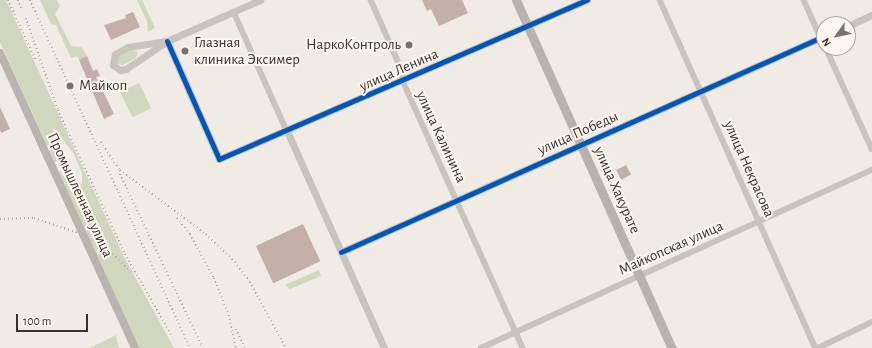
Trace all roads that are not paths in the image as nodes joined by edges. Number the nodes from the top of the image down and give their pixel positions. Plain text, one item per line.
1 (260, 0) edge
2 (371, 0) edge
3 (516, 0) edge
4 (588, 0) edge
5 (660, 0) edge
6 (804, 0) edge
7 (234, 12) junction
8 (872, 15) edge
9 (856, 22) edge
10 (816, 25) edge
11 (528, 26) junction
12 (167, 41) junction
13 (816, 42) edge
14 (133, 46) junction
15 (0, 53) edge
16 (830, 56) edge
17 (140, 60) junction
18 (403, 81) junction
19 (701, 92) junction
20 (287, 131) junction
21 (581, 145) junction
22 (872, 149) edge
23 (872, 170) edge
24 (458, 200) junction
25 (759, 222) junction
26 (342, 252) junction
27 (639, 275) junction
28 (872, 322) edge
29 (516, 332) junction
30 (135, 348) edge
31 (384, 348) edge
32 (481, 348) edge
33 (523, 348) edge
34 (672, 348) edge
35 (817, 348) edge

1 - 7 street
2 - 18 street, улица Калинина
3 - 11 main road, улица Хакурате
4 - 11 street, улица Ленина
5 - 19 street, улица Некрасова
6 - 10 street
7 - 12 street
7 - 20 street
8 - 9 street
11 - 18 street, улица Ленина
11 - 21 main road, улица Хакурате
12 - 14 street
12 - 17 street
12 - 20 street, улица Ленина
13 - 19 street, улица Победы
14 - 17 street
14 - 17 street
15 - 30 main road, Промышленная улица
16 - 22 street
18 - 20 street, улица Ленина
18 - 24 street, улица Калинина
19 - 21 street, улица Победы
19 - 25 street, улица Некрасова
20 - 26 street
21 - 24 street, улица Победы
21 - 27 main road, улица Хакурате
23 - 25 street, Майкопская улица
24 - 26 street, улица Победы
24 - 29 street, улица Калинина
25 - 27 street, Майкопская улица
25 - 35 street, улица Некрасова
26 - 31 street
27 - 29 street, Майкопская улица
27 - 34 main road, улица Хакурате
28 - 35 street
29 - 32 street, Майкопская улица
29 - 33 street, улица Калинина

